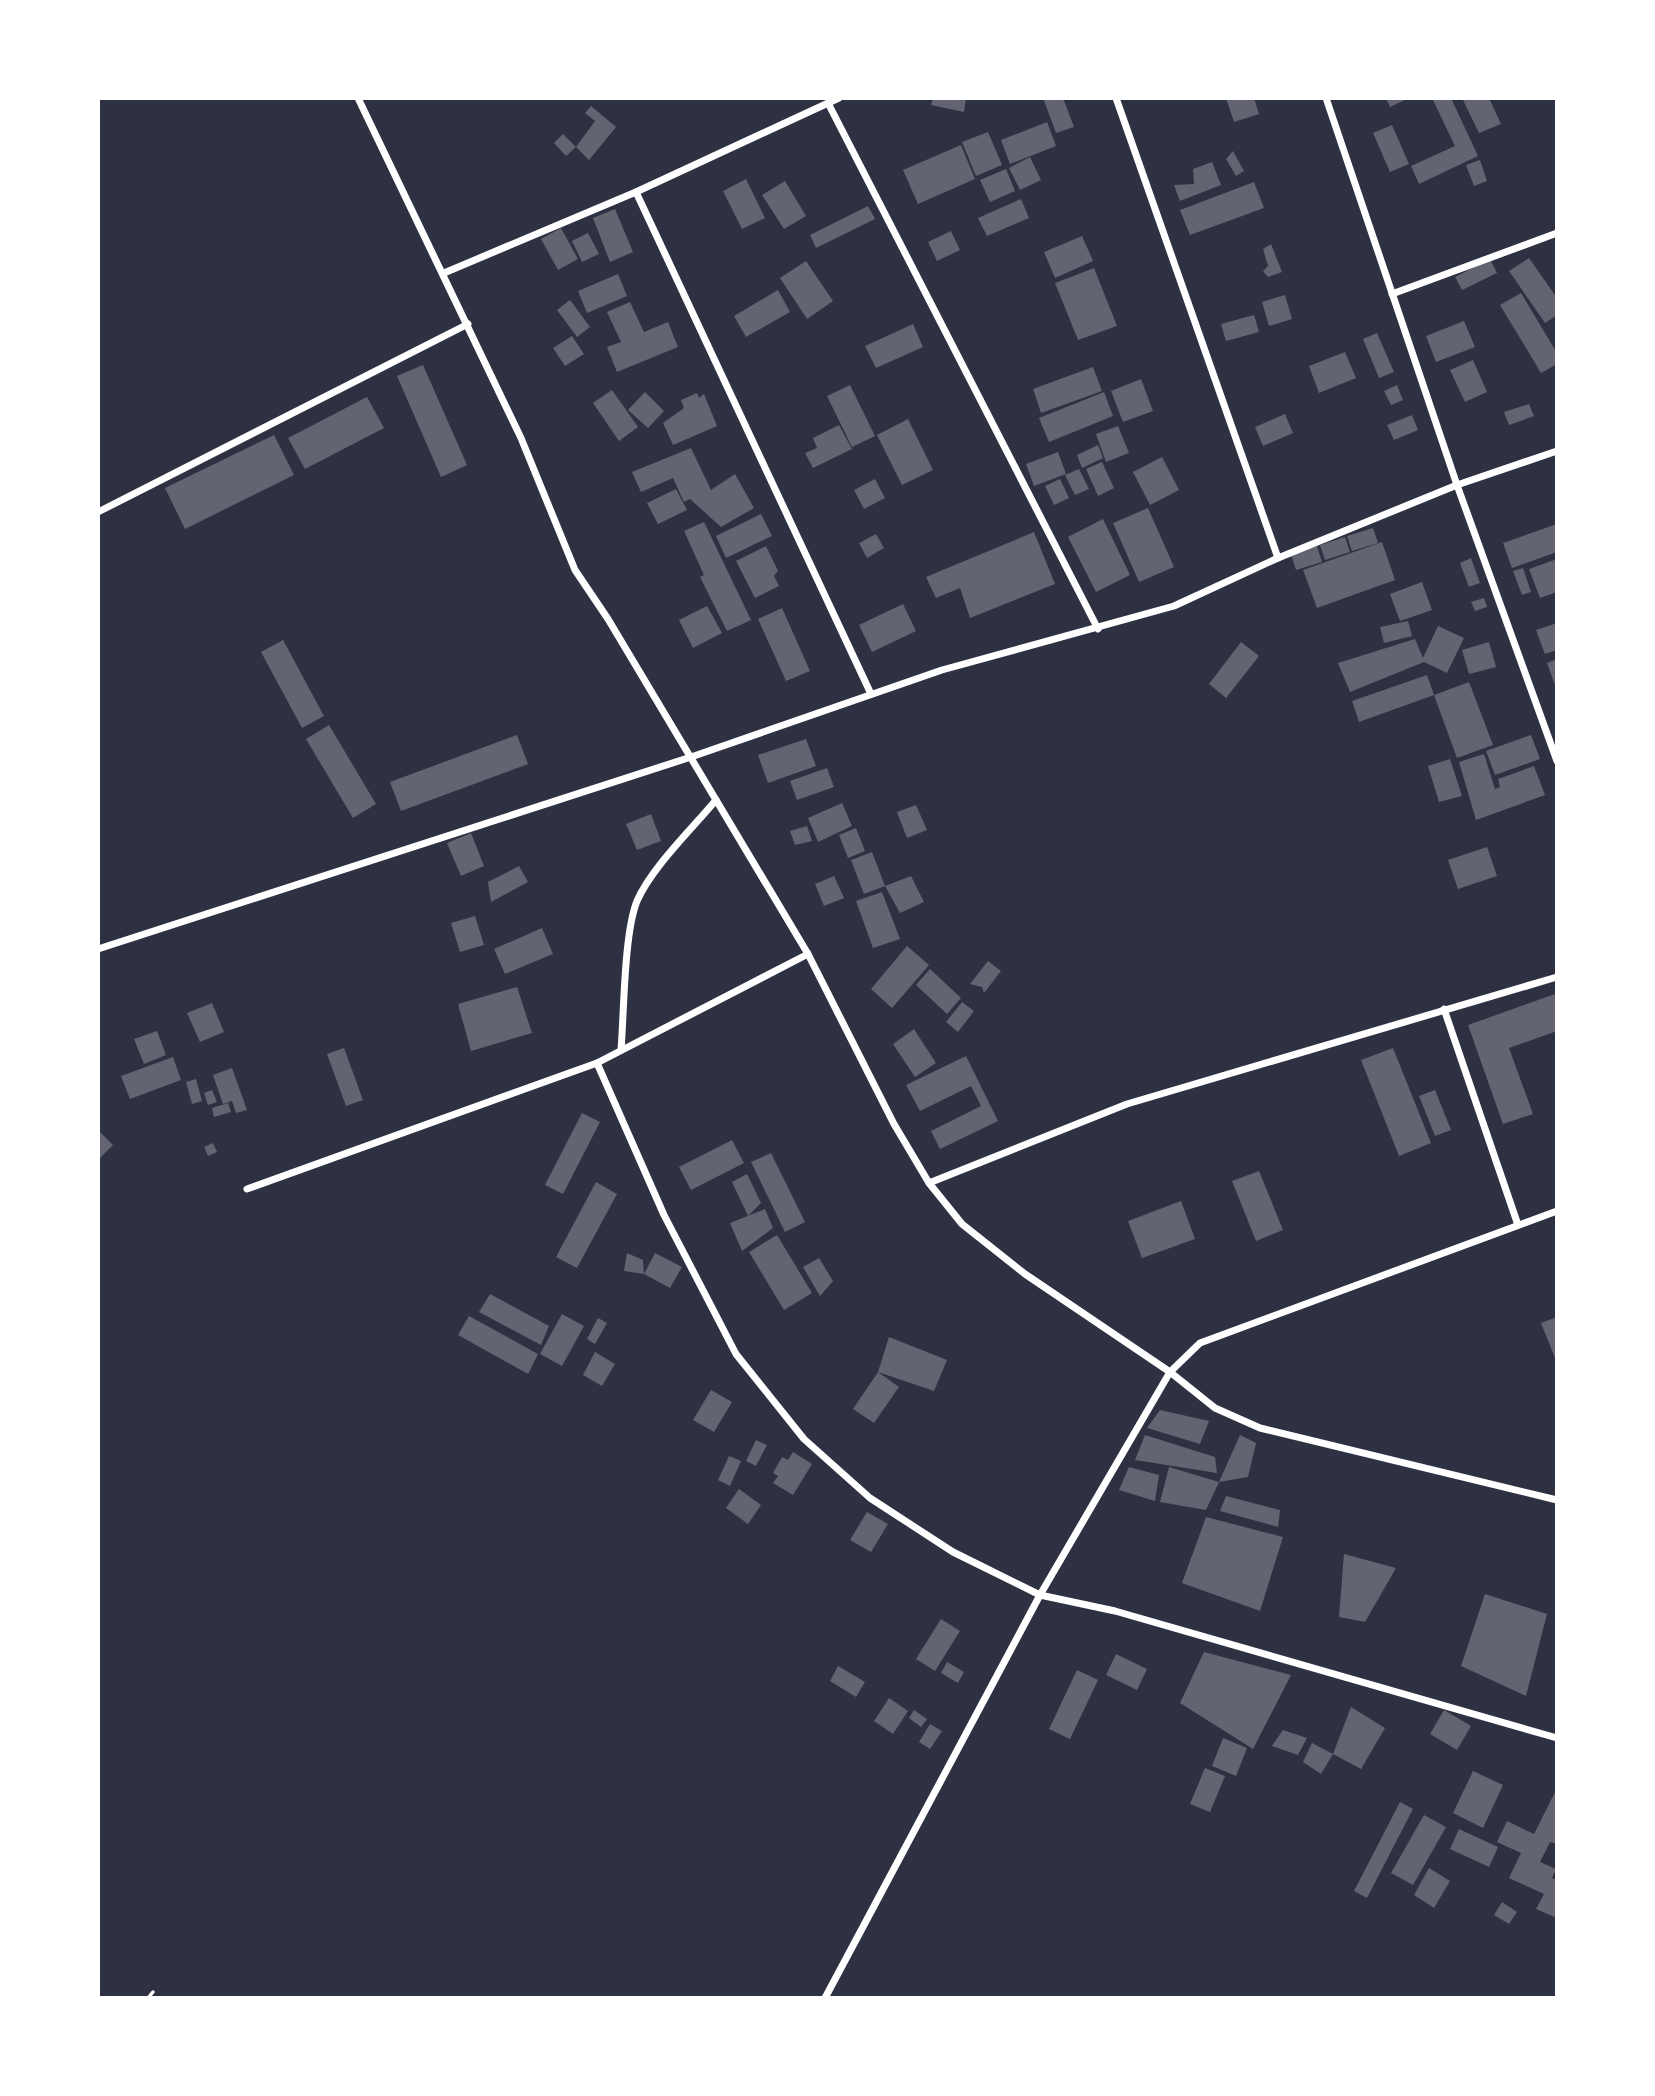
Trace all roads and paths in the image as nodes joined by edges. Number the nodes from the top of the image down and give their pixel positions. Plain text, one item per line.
1 (358, 98) edge
2 (839, 98) edge
3 (1116, 98) edge
4 (1326, 98) edge
5 (828, 103) junction
6 (636, 192) junction
7 (1557, 233) edge
8 (444, 273) junction
9 (1392, 294) junction
10 (468, 324) junction
11 (1557, 451) edge
12 (1457, 485) junction
13 (98, 512) edge
14 (1278, 558) junction
15 (1098, 629) junction
16 (871, 694) junction
17 (1555, 748) edge
18 (691, 757) junction
19 (1557, 761) edge
20 (716, 800) junction
21 (98, 949) edge
22 (808, 954) junction
23 (1557, 977) edge
24 (1444, 1009) junction
25 (621, 1050) junction
26 (597, 1062) junction
27 (929, 1182) junction
28 (247, 1189) dead end
29 (1557, 1211) edge
30 (1518, 1225) junction
31 (1170, 1372) junction
32 (1557, 1500) edge
33 (1040, 1595) junction
34 (1557, 1738) edge
35 (153, 1992) dead end
36 (148, 1998) edge
37 (825, 1998) edge

1 - 8 street
2 - 5 street
3 - 14 street
4 - 9 street
5 - 6 street
5 - 15 street
6 - 8 street
6 - 16 street
7 - 9 street
8 - 10 street
9 - 12 street
10 - 13 street
10 - 18 street
11 - 12 street
12 - 14 street
12 - 17 street
14 - 15 street
15 - 16 street
16 - 18 street
17 - 19 street
18 - 20 street
18 - 21 street
20 - 22 street
20 - 25 street
22 - 25 street
22 - 27 street
23 - 24 street
24 - 27 street
24 - 30 street
25 - 26 street
26 - 28 street
26 - 33 street
27 - 31 street
29 - 30 street
30 - 31 street
31 - 32 street
31 - 33 street
33 - 34 street
33 - 37 street
35 - 36 path

